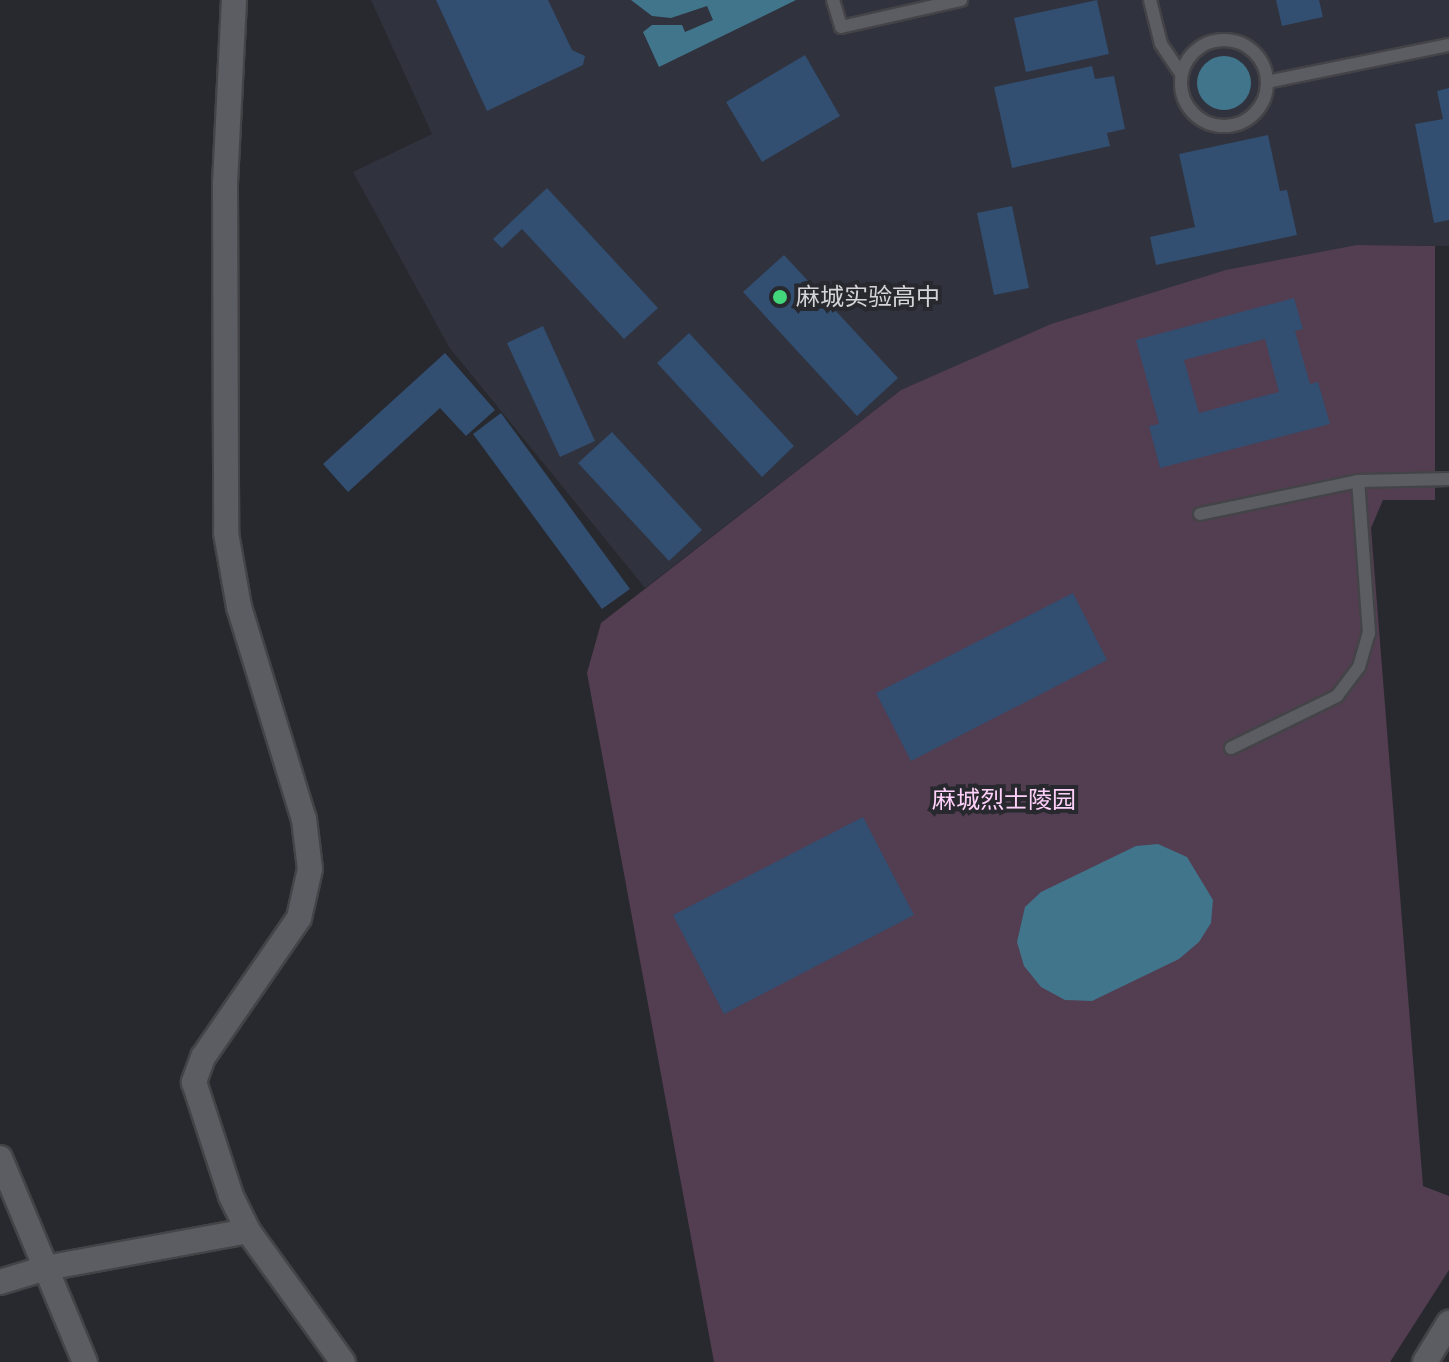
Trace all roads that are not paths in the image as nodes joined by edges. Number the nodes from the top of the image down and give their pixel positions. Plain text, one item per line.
1 (234, 0) edge
2 (833, 0) edge
3 (961, 0) edge
4 (1150, 0) edge
5 (1449, 45) edge
6 (1181, 74) junction
7 (1267, 82) junction
8 (1449, 479) edge
9 (1358, 481) junction
10 (1200, 514) dead end
11 (1231, 748) dead end
12 (0, 1158) edge
13 (248, 1231) junction
14 (46, 1268) junction
15 (0, 1282) edge
16 (1449, 1323) edge
17 (85, 1362) edge
18 (343, 1362) edge
19 (1425, 1362) edge

1 - 13 street
2 - 3 lane
4 - 6 lane
5 - 7 lane
6 - 7 lane
6 - 7 lane
8 - 9 lane
9 - 10 lane
9 - 11 lane
12 - 14 street
13 - 14 street
13 - 18 street
14 - 15 street
14 - 17 street
16 - 19 street

